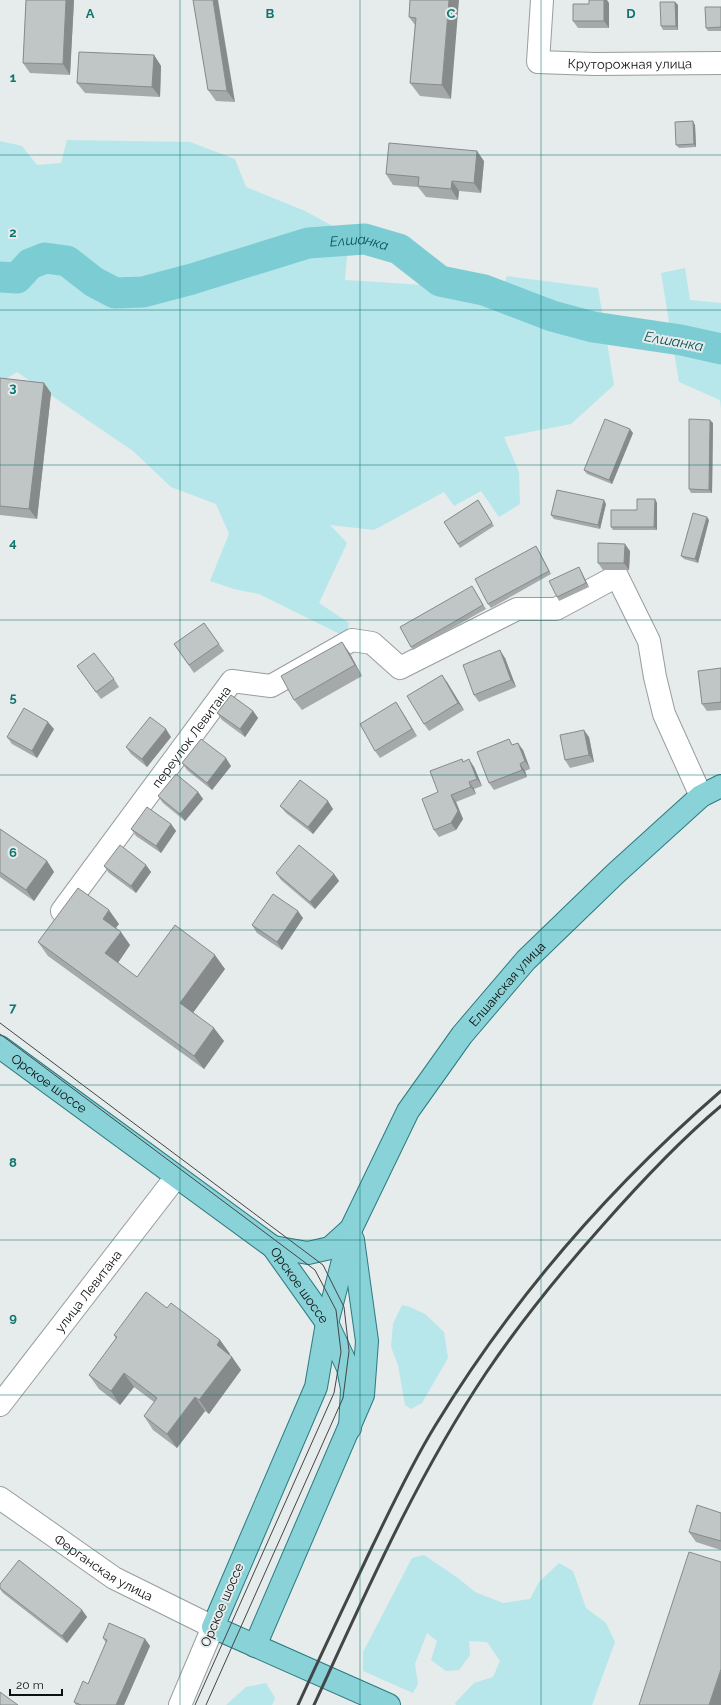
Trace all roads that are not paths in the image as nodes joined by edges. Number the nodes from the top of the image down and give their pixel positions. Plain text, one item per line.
1 (542, 0) edge
2 (721, 63) edge
3 (721, 786) edge
4 (701, 796) junction
5 (51, 925) edge
6 (0, 1047) edge
7 (176, 1177) junction
8 (351, 1229) junction
9 (273, 1248) junction
10 (327, 1323) junction
11 (0, 1405) edge
12 (350, 1428) junction
13 (0, 1498) edge
14 (213, 1627) junction
15 (255, 1646) junction
16 (180, 1705) edge
17 (390, 1705) edge

1 - 2 street, Круторожная улица
3 - 4 main road, Елшанская улица
4 - 5 street, переулок Левитана
4 - 8 main road, Елшанская улица
6 - 7 main road, Орское шоссе
7 - 9 main road, Орское шоссе
7 - 11 street, улица Левитана
8 - 9 main road
8 - 10 main road
8 - 12 main road
9 - 10 main road, Орское шоссе
10 - 12 main road
10 - 14 main road, Орское шоссе
12 - 15 main road
13 - 14 street, Ферганская улица
14 - 15 main road
14 - 16 street, Орское шоссе
15 - 17 main road

